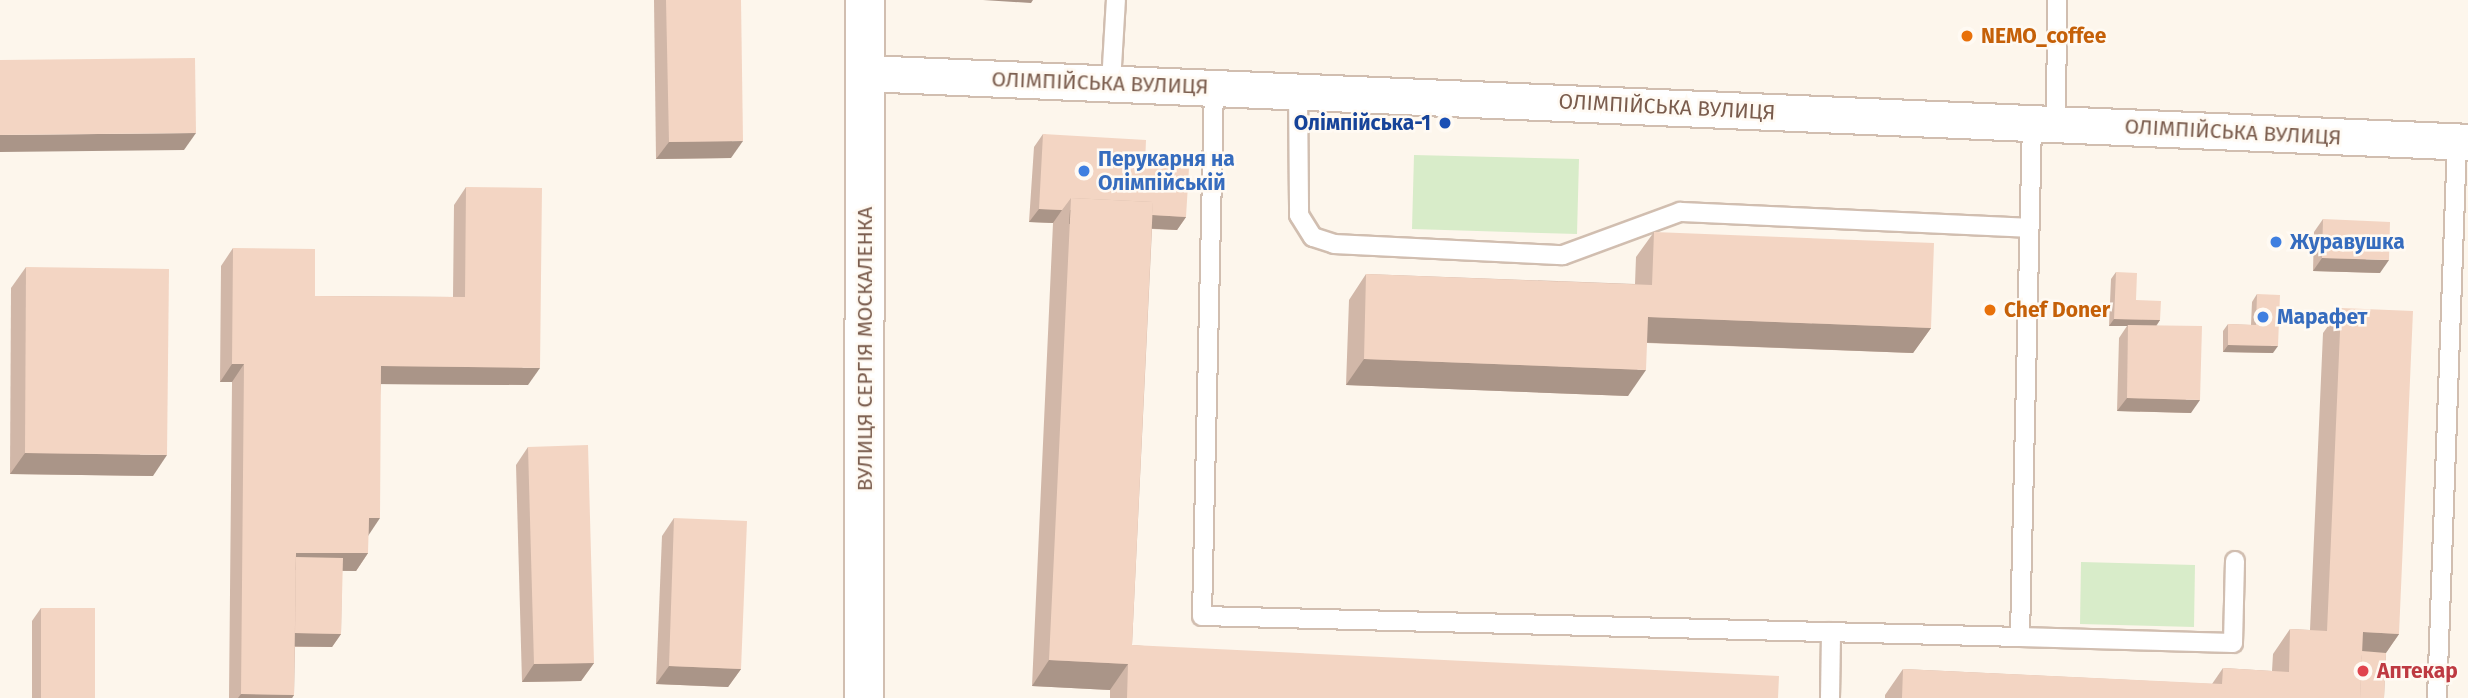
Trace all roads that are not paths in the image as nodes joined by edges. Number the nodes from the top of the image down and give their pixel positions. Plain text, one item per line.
1 (865, 0) edge
2 (1116, 0) edge
3 (2057, 0) edge
4 (865, 73) junction
5 (1111, 83) junction
6 (1214, 87) junction
7 (1298, 91) junction
8 (2044, 124) junction
9 (2463, 142) edge
10 (2029, 228) junction
11 (2235, 561) dead end
12 (1831, 632) junction
13 (2020, 637) junction
14 (864, 698) edge
15 (1830, 698) edge
16 (2437, 698) edge

1 - 4 main road, ВУЛИЦЯ СЕРГІЯ МОСКАЛЕНКА
2 - 5 lane
3 - 8 lane
4 - 5 street, ОЛІМПІЙСЬКА ВУЛИЦЯ
4 - 14 main road, ВУЛИЦЯ СЕРГІЯ МОСКАЛЕНКА
5 - 6 street, ОЛІМПІЙСЬКА ВУЛИЦЯ
6 - 7 street, ОЛІМПІЙСЬКА ВУЛИЦЯ
6 - 12 lane
7 - 8 street, ОЛІМПІЙСЬКА ВУЛИЦЯ
7 - 10 lane
8 - 9 street, ОЛІМПІЙСЬКА ВУЛИЦЯ
8 - 10 lane
9 - 16 lane
10 - 13 lane
11 - 13 lane
12 - 13 lane
12 - 15 lane

